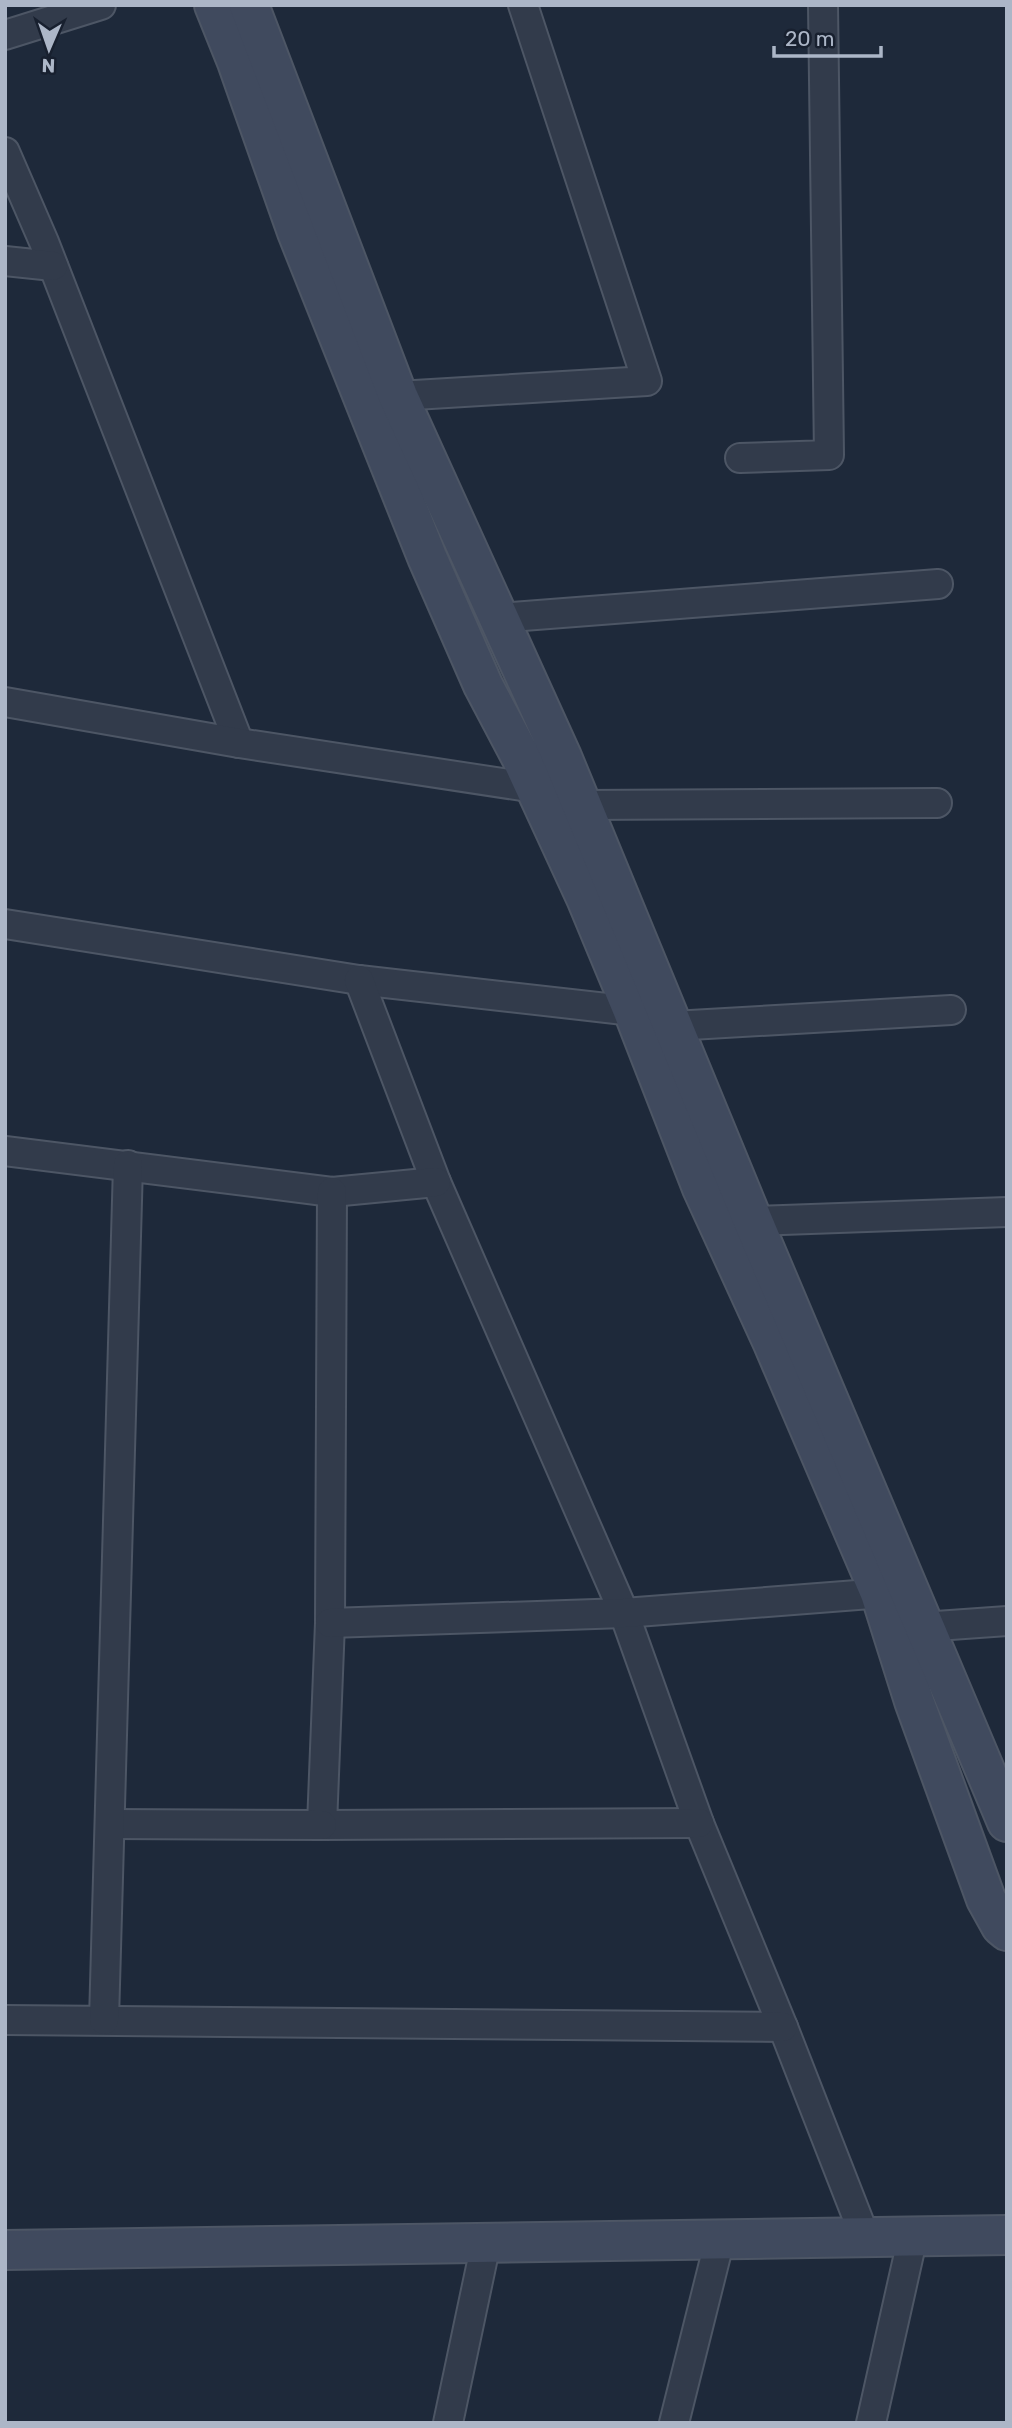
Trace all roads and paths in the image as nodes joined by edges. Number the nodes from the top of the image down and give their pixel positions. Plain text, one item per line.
1 (101, 5) edge
2 (214, 5) edge
3 (249, 5) edge
4 (523, 5) edge
5 (823, 5) edge
6 (5, 35) edge
7 (5, 152) edge
8 (5, 261) edge
9 (53, 266) junction
10 (398, 396) junction
11 (740, 458) dead end
12 (938, 583) dead end
13 (499, 618) junction
14 (5, 702) edge
15 (239, 743) junction
16 (535, 788) junction
17 (937, 803) dead end
18 (582, 805) junction
19 (5, 924) edge
20 (359, 980) junction
21 (951, 1010) dead end
22 (633, 1011) junction
23 (673, 1026) junction
24 (688, 1105) junction
25 (5, 1151) edge
26 (128, 1165) junction
27 (436, 1182) junction
28 (332, 1192) junction
29 (1007, 1212) edge
30 (754, 1221) junction
31 (895, 1592) junction
32 (624, 1613) junction
33 (1007, 1621) edge
34 (330, 1623) junction
35 (909, 1628) junction
36 (1007, 1823) edge
37 (111, 1824) junction
38 (699, 1824) junction
39 (322, 1825) junction
40 (964, 1837) junction
41 (1007, 1931) edge
42 (5, 2020) edge
43 (104, 2020) junction
44 (783, 2027) junction
45 (1007, 2235) edge
46 (913, 2236) junction
47 (865, 2237) junction
48 (720, 2239) junction
49 (486, 2243) junction
50 (5, 2250) edge
51 (448, 2423) edge
52 (674, 2423) edge
53 (871, 2423) edge

1 - 6 street
2 - 16 street
3 - 10 street
4 - 10 street
5 - 11 street
7 - 9 street
8 - 9 street
9 - 15 street
10 - 13 street
12 - 13 street
13 - 18 street
14 - 15 street
15 - 16 street
16 - 22 street
17 - 18 street
18 - 23 street
19 - 20 street
20 - 22 street
20 - 27 street
21 - 23 street
22 - 24 street
23 - 24 street
24 - 30 street
24 - 31 street
25 - 26 street
26 - 28 street
26 - 37 street
27 - 28 street
27 - 32 street
28 - 34 street
29 - 30 street
30 - 31 street
31 - 32 street
31 - 35 street
32 - 34 street
32 - 38 street
33 - 35 street
34 - 39 street
35 - 36 street
35 - 40 street
36 - 40 street
37 - 39 street
37 - 43 street
38 - 39 street
38 - 44 street
40 - 41 street
42 - 43 street
43 - 44 street
44 - 47 street
45 - 46 street
46 - 47 street
46 - 53 street
47 - 48 street
48 - 49 street
48 - 52 street
49 - 50 street
49 - 51 street

